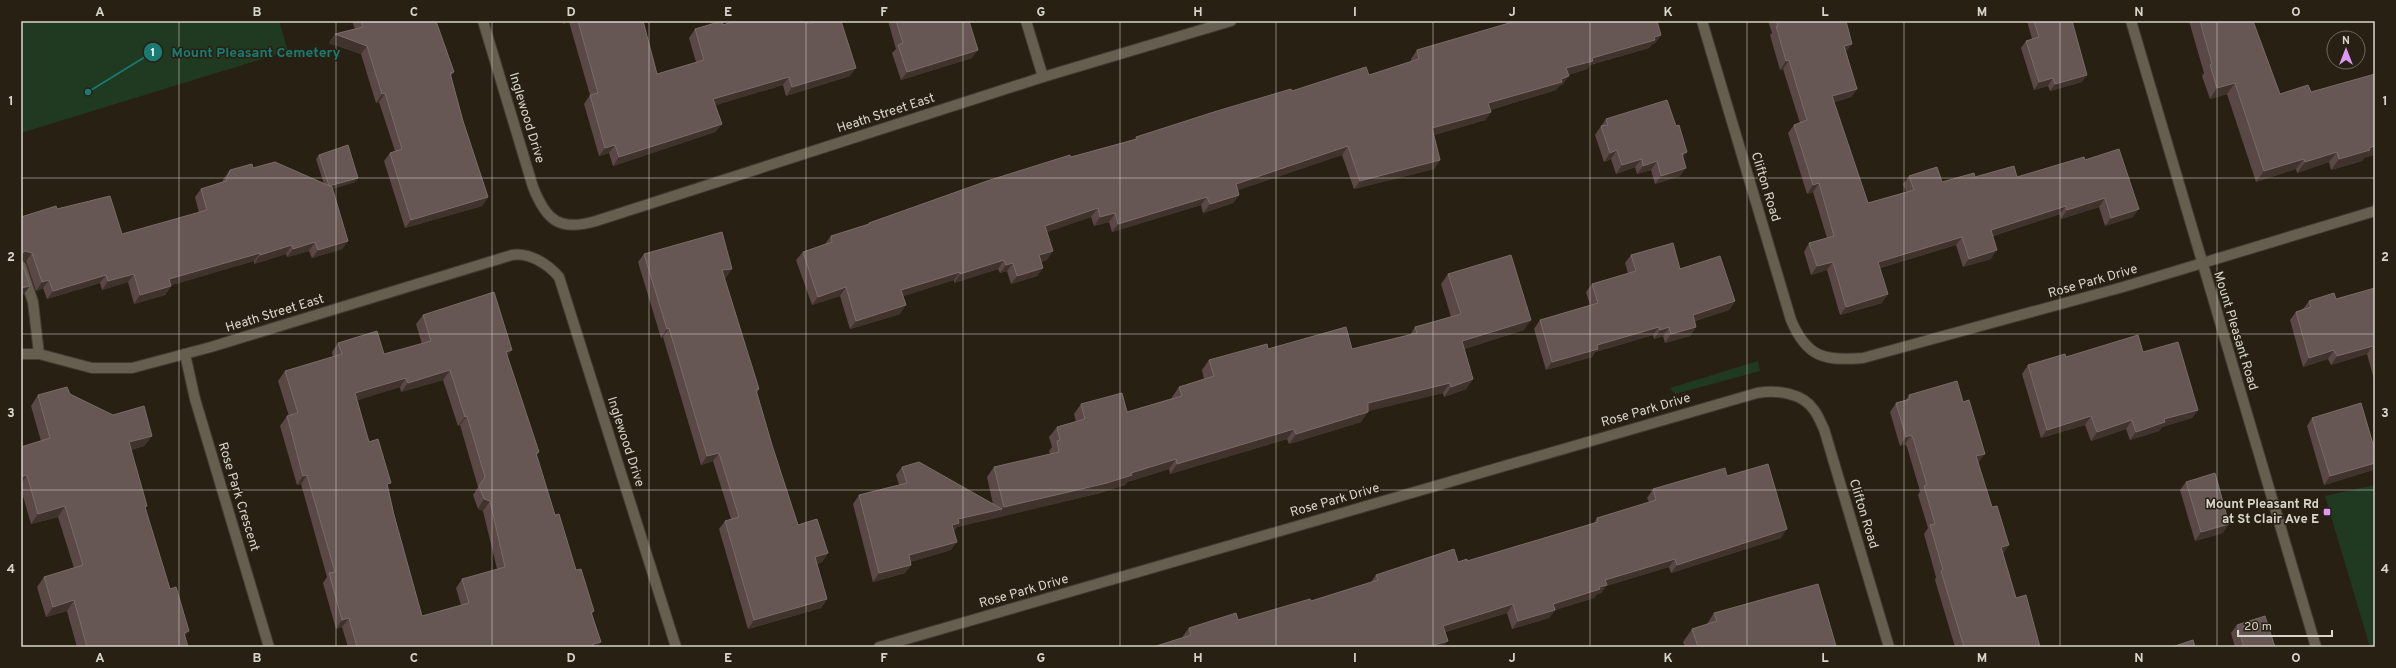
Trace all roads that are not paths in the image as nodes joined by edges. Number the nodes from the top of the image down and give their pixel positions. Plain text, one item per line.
1 (483, 21) edge
2 (1026, 21) edge
3 (1231, 21) edge
4 (1702, 21) edge
5 (2130, 21) edge
6 (1043, 77) junction
7 (2375, 211) edge
8 (551, 220) joint
9 (532, 258) joint
10 (2201, 264) junction
11 (21, 266) edge
12 (21, 354) edge
13 (39, 354) junction
14 (185, 354) junction
15 (1816, 354) joint
16 (1799, 397) joint
17 (269, 647) edge
18 (676, 647) edge
19 (879, 647) edge
20 (1888, 647) edge
21 (2316, 647) edge

1 - 8 street, Inglewood Drive
2 - 6 street
3 - 6 street, Heath Street East
4 - 15 street, Clifton Road
5 - 10 street, Mount Pleasant Road
6 - 8 street, Heath Street East
7 - 10 street, Rose Park Drive
9 - 14 street, Heath Street East
9 - 18 street, Inglewood Drive
10 - 15 street, Rose Park Drive
10 - 21 street, Mount Pleasant Road
11 - 13 street
12 - 13 street, Heath Street East
13 - 14 street, Heath Street East
14 - 17 street, Rose Park Crescent
16 - 19 street, Rose Park Drive
16 - 20 street, Clifton Road

